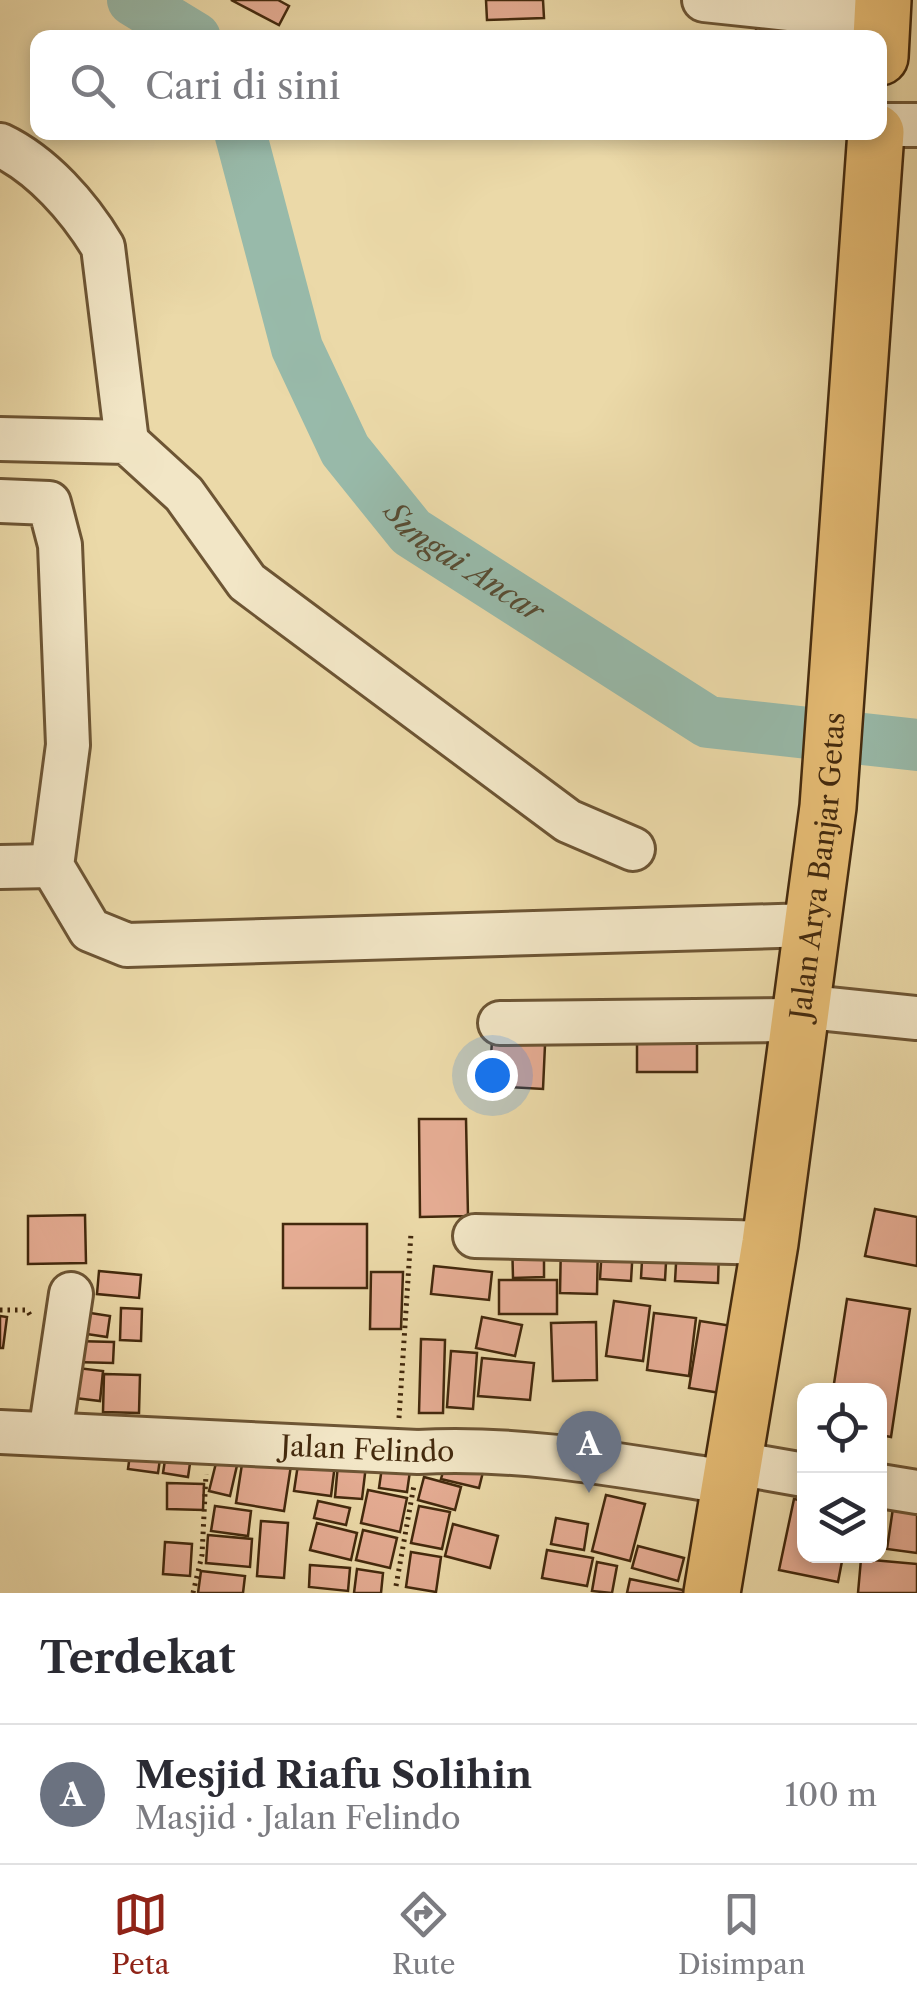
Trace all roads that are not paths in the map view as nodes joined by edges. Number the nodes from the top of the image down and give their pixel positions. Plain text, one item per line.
1 (704, 0) edge
2 (881, 25) edge
3 (887, 125) edge
4 (917, 125) edge
5 (875, 140) edge
6 (0, 145) edge
7 (51, 439) junction
8 (0, 440) edge
9 (127, 442) junction
10 (0, 500) edge
11 (49, 503) junction
12 (633, 848) dead end
13 (52, 866) junction
14 (0, 867) edge
15 (811, 925) junction
16 (798, 1013) junction
17 (917, 1018) edge
18 (500, 1024) dead end
19 (475, 1236) dead end
20 (770, 1244) junction
21 (71, 1294) dead end
22 (0, 1432) edge
23 (50, 1434) junction
24 (735, 1473) junction
25 (797, 1475) edge
26 (887, 1487) edge
27 (917, 1492) edge
28 (712, 1593) edge

1 - 2 street
3 - 4 street
5 - 15 highway, Jalan Arya Banjar Getas
6 - 9 street
7 - 8 street
7 - 9 street
7 - 11 street
9 - 12 street
10 - 11 street
11 - 13 street
13 - 14 street
13 - 15 street
15 - 16 highway, Jalan Arya Banjar Getas
16 - 17 street
16 - 18 street
16 - 20 highway, Jalan Arya Banjar Getas
19 - 20 street
20 - 24 highway, Jalan Arya Banjar Getas
21 - 23 street
22 - 23 street, Jalan Felindo
23 - 24 street, Jalan Felindo
24 - 25 street, Jalan Felindo
24 - 28 highway, Jalan Arya Banjar Getas
26 - 27 street

